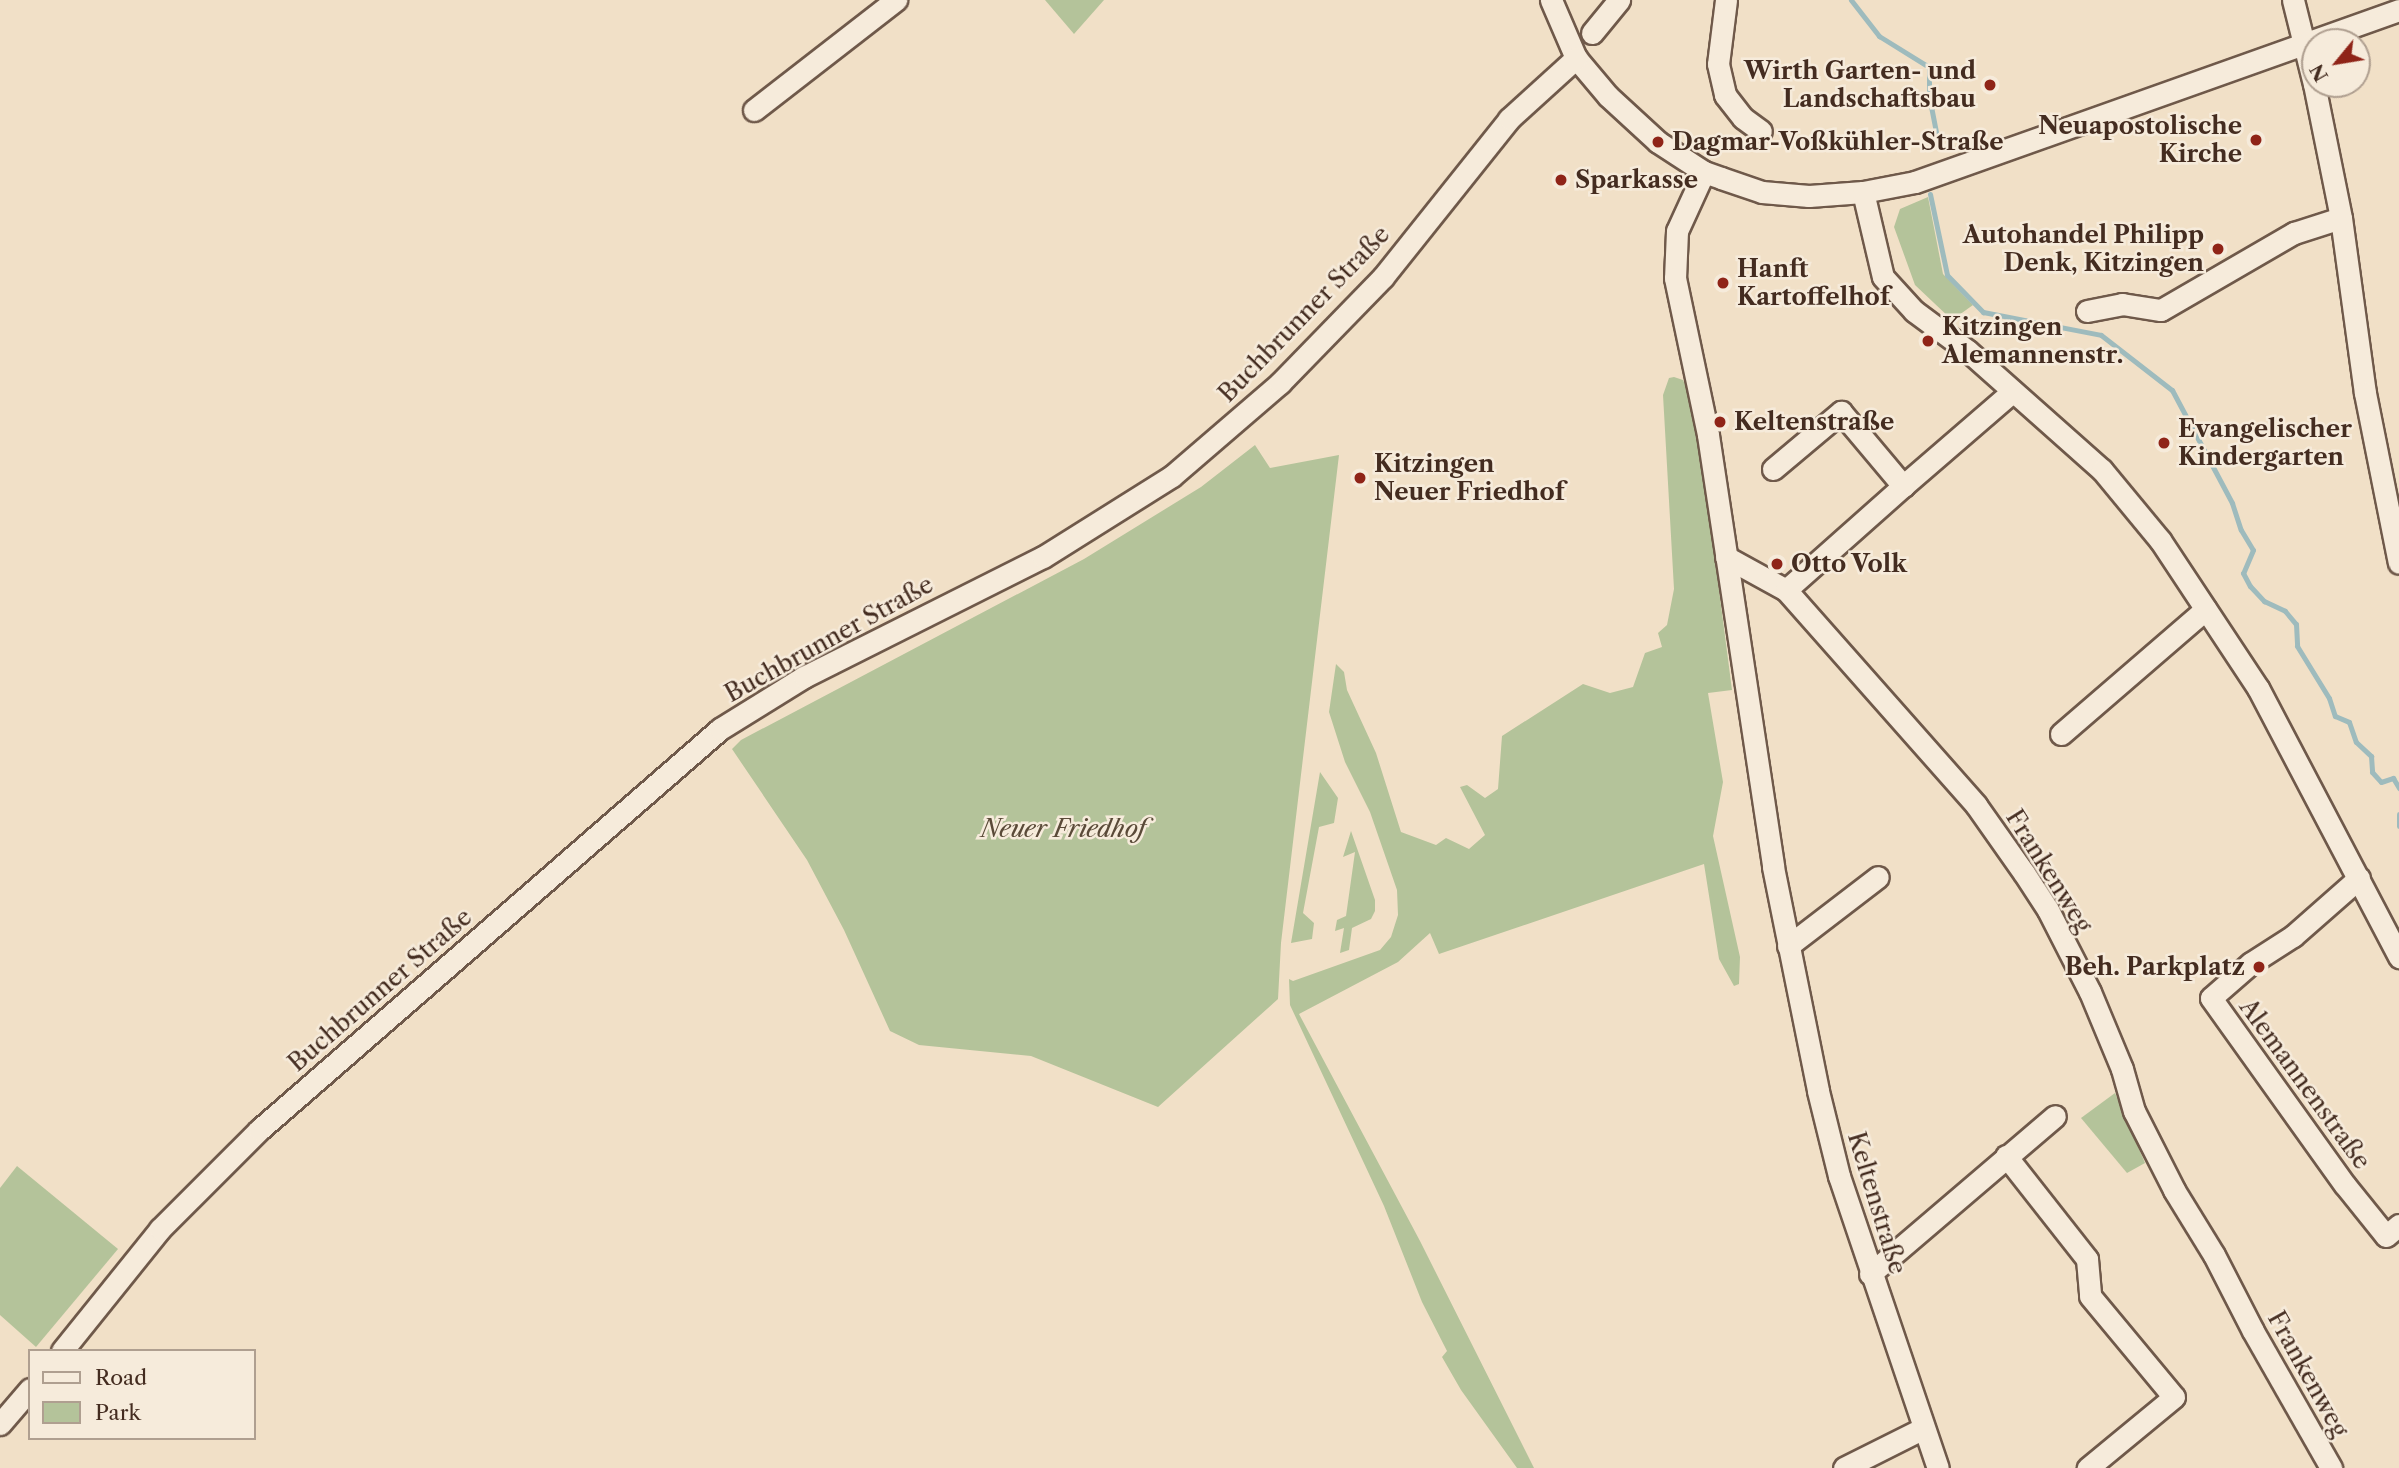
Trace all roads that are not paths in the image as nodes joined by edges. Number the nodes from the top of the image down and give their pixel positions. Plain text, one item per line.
1 (896, 0) edge
2 (1550, 0) edge
3 (1619, 0) edge
4 (1726, 0) edge
5 (2293, 0) edge
6 (2399, 10) edge
7 (2348, 28) edge
8 (2301, 29) edge
9 (1592, 33) dead end
10 (2301, 44) edge
11 (1576, 58) junction
12 (2316, 98) edge
13 (754, 110) dead end
14 (1761, 131) dead end
15 (1704, 172) junction
16 (1863, 192) junction
17 (2341, 218) junction
18 (2087, 311) dead end
19 (2013, 391) junction
20 (1773, 469) dead end
21 (1903, 486) junction
22 (1726, 557) junction
23 (2399, 563) edge
24 (1786, 590) junction
25 (2206, 608) junction
26 (2061, 734) dead end
27 (1878, 877) dead end
28 (2359, 878) junction
29 (1788, 946) junction
30 (2399, 957) edge
31 (2055, 1116) dead end
32 (2006, 1156) junction
33 (2399, 1225) edge
34 (1870, 1274) junction
35 (64, 1349) edge
36 (28, 1391) edge
37 (0, 1424) edge
38 (1924, 1428) junction
39 (1844, 1468) edge
40 (1938, 1468) edge
41 (2088, 1468) edge
42 (2331, 1468) edge

1 - 13 street
2 - 11 street
3 - 9 street
4 - 14 street
5 - 8 street
6 - 7 street
10 - 16 street
11 - 15 street
11 - 35 street, Buchbrunner Straße
12 - 17 street
15 - 16 street
15 - 22 street, Keltenstraße
16 - 19 street
17 - 18 street
17 - 23 street
19 - 21 street
19 - 25 street
20 - 21 street
21 - 24 street
22 - 24 street, Frankenweg
22 - 29 street, Keltenstraße
24 - 42 street, Frankenweg
25 - 26 street
25 - 28 street
27 - 29 street
28 - 30 street
28 - 33 street, Alemannenstraße
29 - 34 street, Keltenstraße
31 - 32 street
32 - 34 street
32 - 41 street
34 - 38 street, Keltenstraße
36 - 37 street
38 - 39 street
38 - 40 street, Keltenstraße

